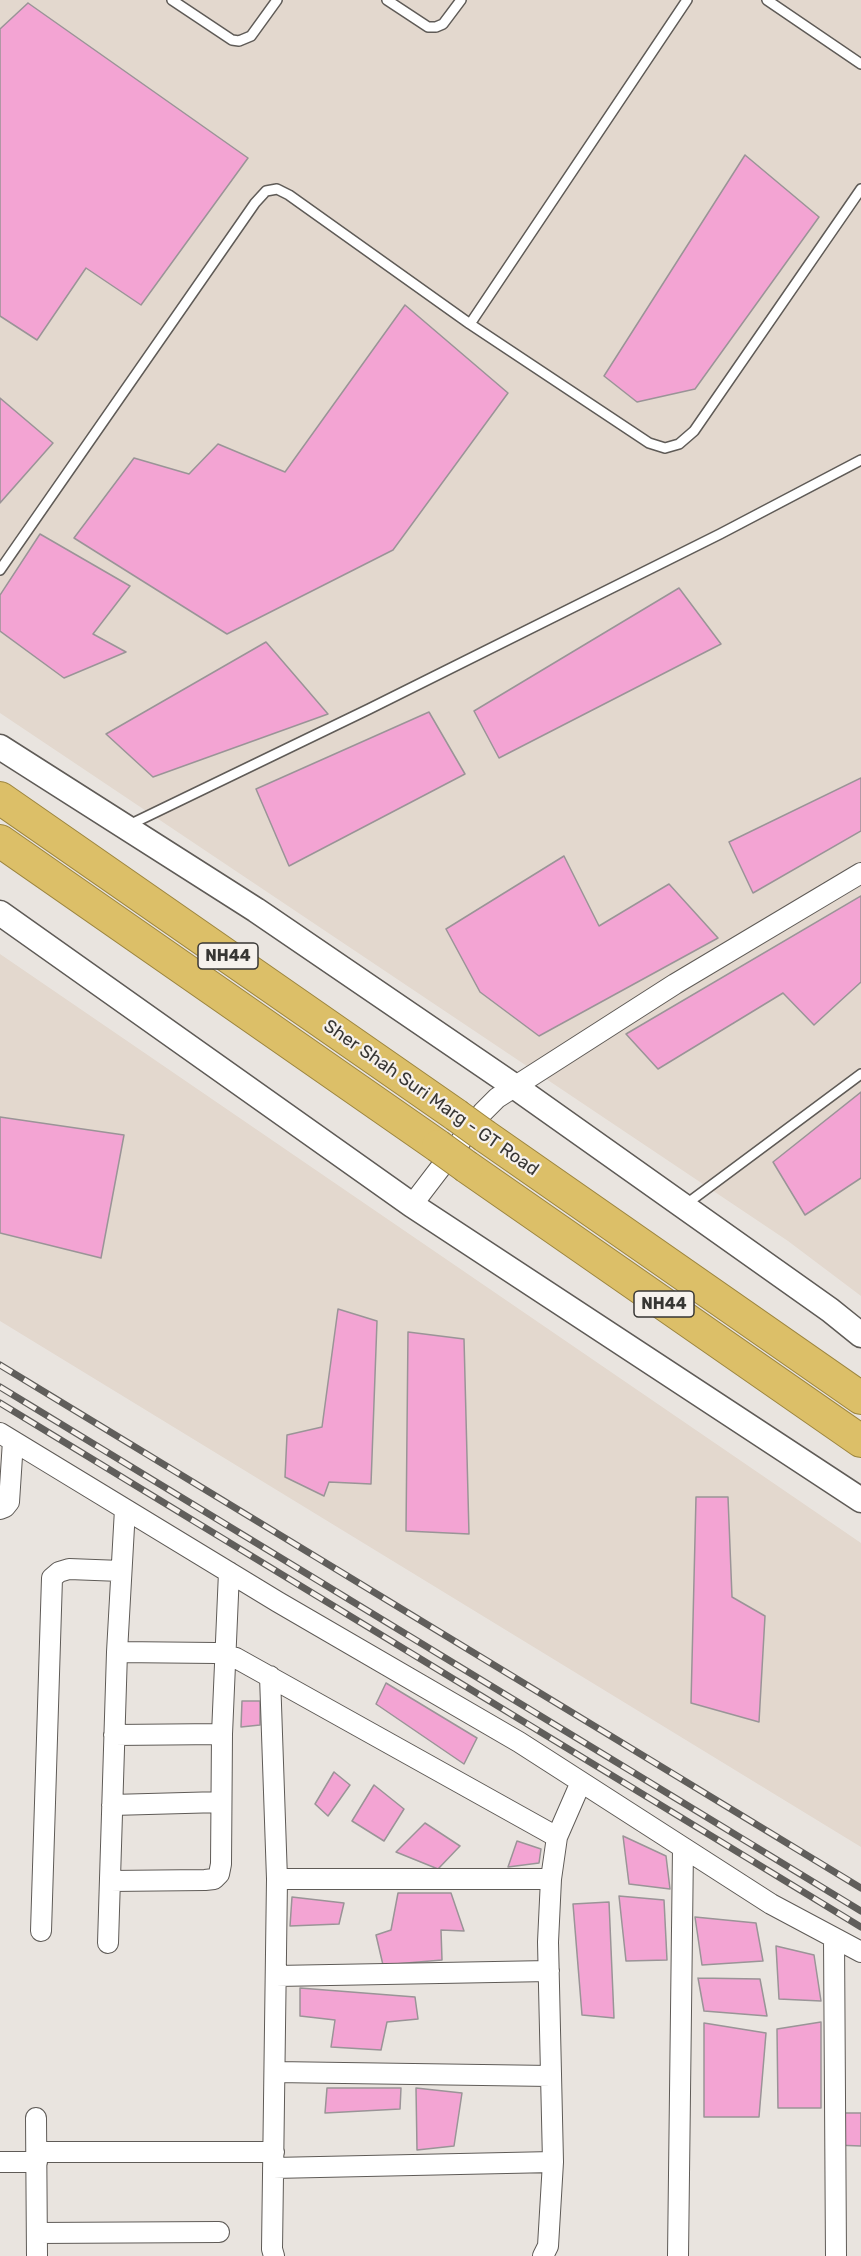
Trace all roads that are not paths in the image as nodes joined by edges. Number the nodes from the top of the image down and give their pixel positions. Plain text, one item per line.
1 (172, 0) edge
2 (277, 0) edge
3 (387, 0) edge
4 (461, 0) edge
5 (687, 0) edge
6 (766, 0) edge
7 (861, 64) edge
8 (861, 189) edge
9 (470, 324) junction
10 (861, 460) edge
11 (0, 570) edge
12 (0, 747) edge
13 (0, 798) edge
14 (125, 827) junction
15 (0, 841) edge
16 (861, 873) edge
17 (0, 913) edge
18 (861, 1074) edge
19 (514, 1086) junction
20 (412, 1205) junction
21 (684, 1206) junction
22 (861, 1335) edge
23 (861, 1398) edge
24 (6, 1437) edge
25 (861, 1441) edge
26 (861, 1500) edge
27 (0, 1509) edge
28 (125, 1509) junction
29 (121, 1571) junction
30 (229, 1572) junction
31 (117, 1652) junction
32 (226, 1654) junction
33 (270, 1677) junction
34 (222, 1734) junction
35 (114, 1735) junction
36 (581, 1782) junction
37 (221, 1802) junction
38 (112, 1805) junction
39 (557, 1837) junction
40 (683, 1848) junction
41 (278, 1879) junction
42 (552, 1880) junction
43 (110, 1881) junction
44 (41, 1931) dead end
45 (834, 1938) junction
46 (108, 1943) dead end
47 (861, 1952) edge
48 (549, 1971) junction
49 (276, 1976) junction
50 (275, 2072) junction
51 (552, 2076) junction
52 (36, 2118) dead end
53 (36, 2157) junction
54 (274, 2160) junction
55 (0, 2162) edge
56 (553, 2162) junction
57 (219, 2232) dead end
58 (37, 2233) junction
59 (37, 2256) edge
60 (274, 2256) edge
61 (543, 2256) edge
62 (678, 2256) edge
63 (836, 2256) edge

1 - 2 lane
3 - 4 lane
5 - 9 lane
6 - 7 lane
8 - 9 lane
9 - 11 lane
10 - 14 lane
12 - 14 street
13 - 23 highway, Sher Shah Suri Marg - GT Road / NH44, bridge
14 - 19 street
15 - 25 highway, Sher Shah Suri Marg - GT Road / NH44, bridge
16 - 19 street
17 - 20 street
18 - 21 lane
19 - 20 street
19 - 21 street
20 - 26 street
21 - 22 street
24 - 27 street
24 - 28 street
28 - 29 street
28 - 30 street
29 - 31 street
29 - 44 street
30 - 32 street
30 - 36 street
31 - 32 street
31 - 35 street
32 - 33 street
32 - 34 street
33 - 39 street
33 - 41 street
34 - 35 street
34 - 37 street
35 - 38 street
36 - 39 street
36 - 40 street
37 - 38 street
37 - 43 street
38 - 43 street
39 - 42 street
40 - 45 street
40 - 62 street
41 - 42 street
41 - 49 street
42 - 48 street
43 - 46 street
45 - 47 street
45 - 63 street
48 - 49 street
48 - 51 street
49 - 50 street
50 - 51 street
50 - 54 street
51 - 56 street
52 - 53 street
53 - 54 street
53 - 55 street
53 - 58 street
54 - 56 street
54 - 60 street
56 - 61 street
57 - 58 street
58 - 59 street

